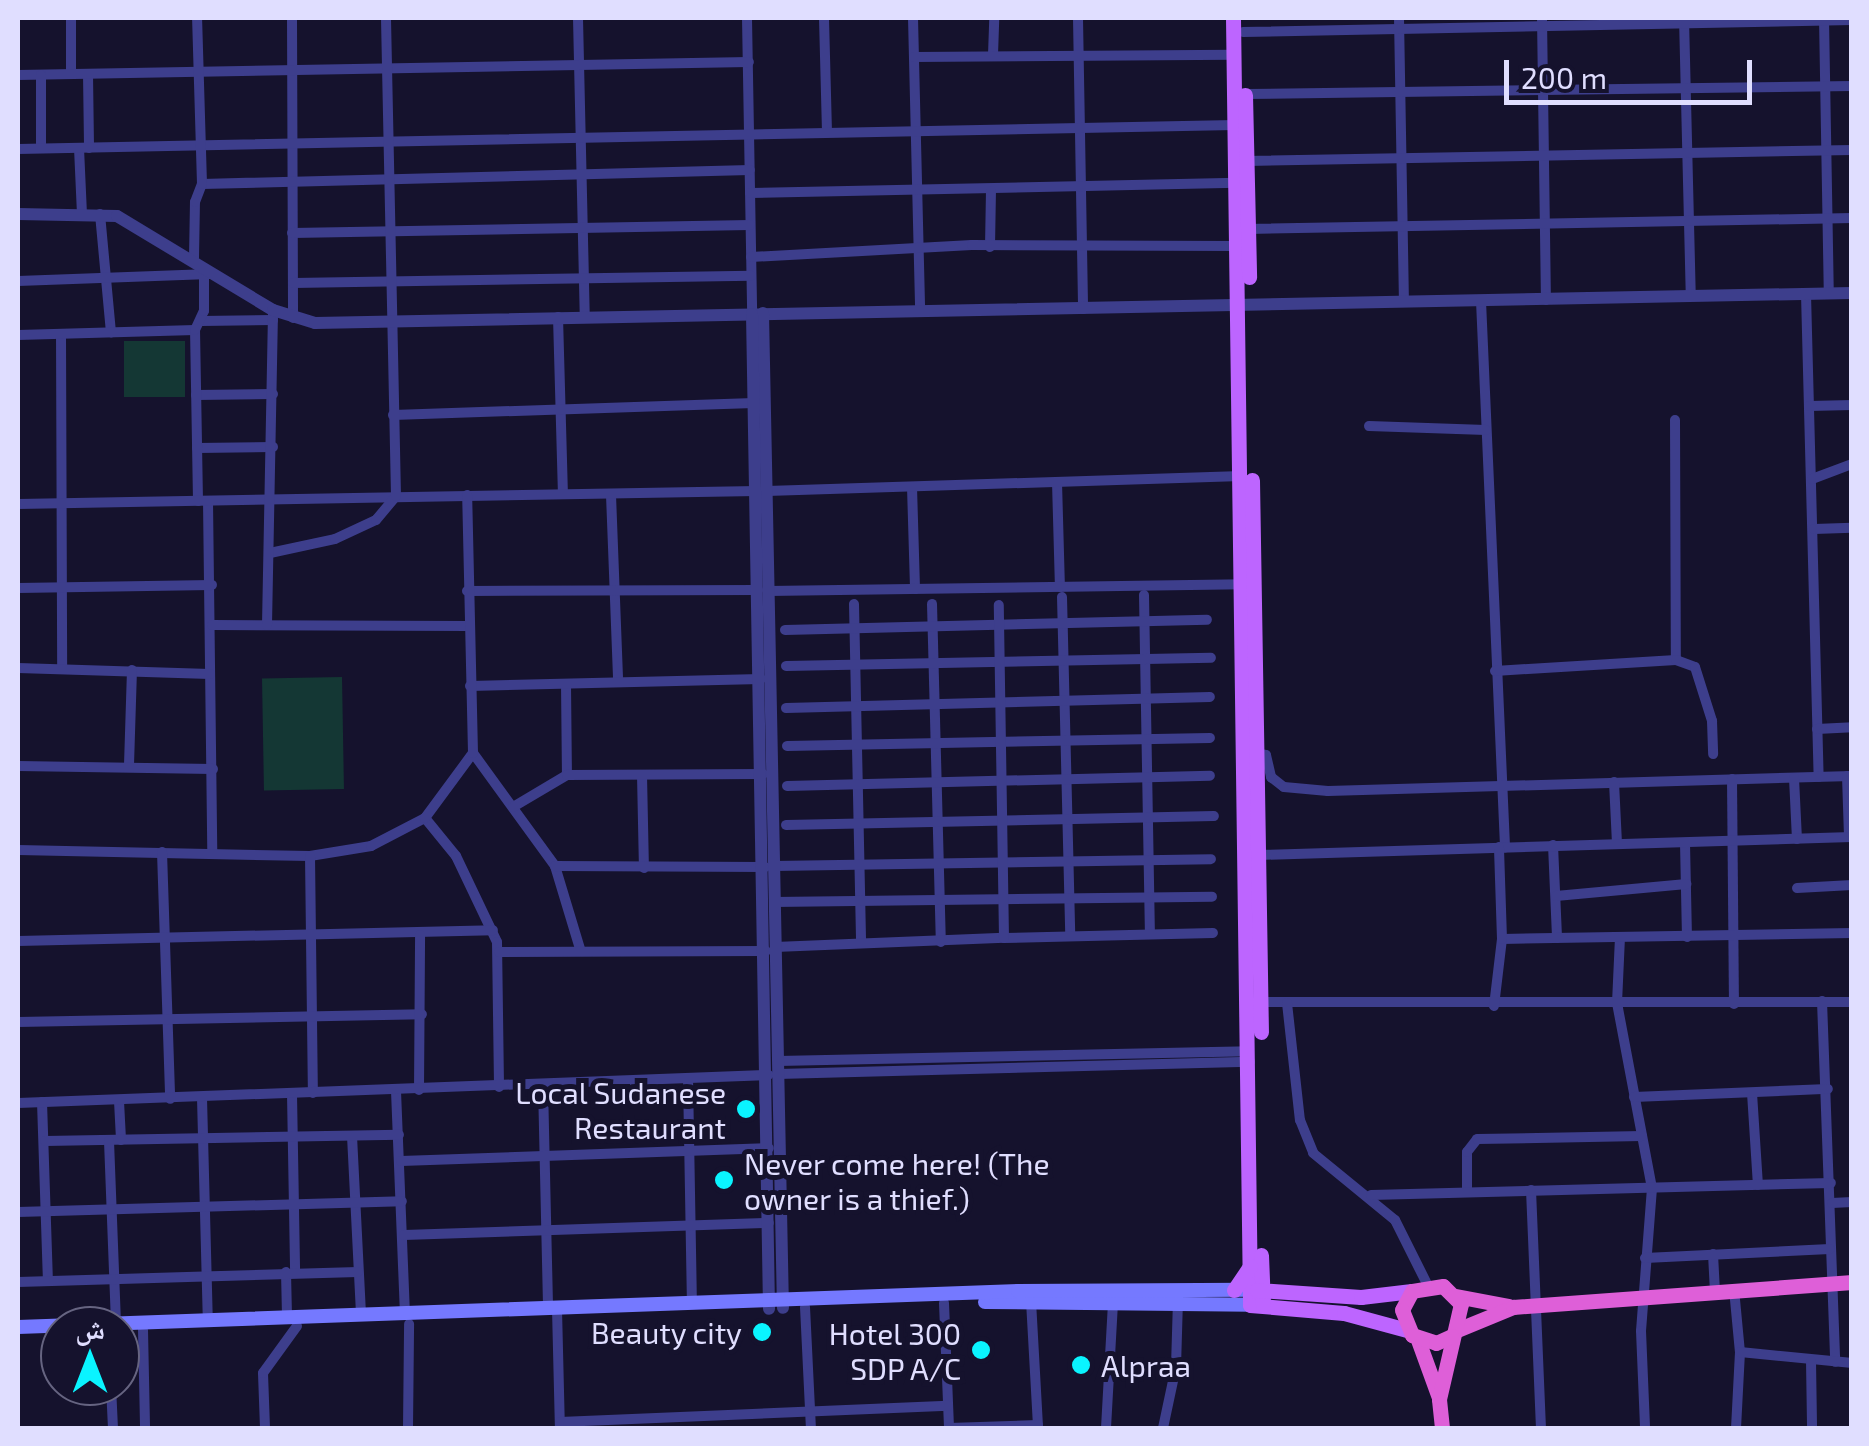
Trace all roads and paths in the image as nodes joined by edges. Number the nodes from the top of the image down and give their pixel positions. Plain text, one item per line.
1 (71, 18) edge
2 (197, 18) edge
3 (292, 18) edge
4 (386, 18) edge
5 (578, 18) edge
6 (748, 18) edge
7 (824, 18) edge
8 (913, 18) edge
9 (994, 18) edge
10 (1078, 18) edge
11 (1233, 18) edge
12 (1824, 19) edge
13 (1852, 20) edge
14 (1684, 21) edge
15 (1542, 22) edge
16 (1400, 24) edge
17 (1243, 25) edge
18 (1078, 55) junction
19 (1234, 55) junction
20 (993, 56) junction
21 (914, 57) junction
22 (749, 62) junction
23 (581, 65) junction
24 (386, 68) junction
25 (292, 70) junction
26 (196, 72) junction
27 (71, 74) junction
28 (88, 74) junction
29 (18, 75) edge
30 (41, 75) junction
31 (1852, 86) edge
32 (1825, 87) junction
33 (1687, 90) junction
34 (1543, 92) junction
35 (1245, 94) junction
36 (1401, 94) junction
37 (1235, 125) junction
38 (827, 129) junction
39 (1079, 129) junction
40 (915, 132) junction
41 (750, 135) junction
42 (582, 139) junction
43 (388, 142) junction
44 (292, 144) junction
45 (200, 147) junction
46 (42, 148) junction
47 (84, 148) junction
48 (18, 150) edge
49 (1827, 150) junction
50 (1852, 150) edge
51 (1688, 152) junction
52 (1544, 156) junction
53 (1402, 159) junction
54 (1247, 162) junction
55 (750, 170) junction
56 (581, 176) junction
57 (293, 182) junction
58 (388, 182) junction
59 (1237, 183) junction
60 (202, 184) junction
61 (1082, 188) junction
62 (991, 191) junction
63 (916, 192) junction
64 (750, 193) junction
65 (82, 213) junction
66 (18, 214) edge
67 (100, 214) junction
68 (1852, 218) edge
69 (1828, 219) junction
70 (1690, 222) junction
71 (1545, 224) junction
72 (750, 226) junction
73 (1403, 227) junction
74 (582, 228) junction
75 (1248, 229) junction
76 (292, 233) junction
77 (388, 233) junction
78 (1238, 246) junction
79 (990, 247) junction
80 (918, 250) junction
81 (1082, 250) junction
82 (751, 256) junction
83 (194, 258) junction
84 (210, 274) junction
85 (585, 276) junction
86 (751, 276) junction
87 (104, 279) junction
88 (18, 280) edge
89 (293, 283) junction
90 (389, 283) junction
91 (1806, 294) junction
92 (1830, 294) junction
93 (1852, 294) edge
94 (1691, 296) junction
95 (1481, 300) junction
96 (1546, 300) junction
97 (1404, 302) junction
98 (1244, 304) junction
99 (1083, 309) junction
100 (920, 311) junction
101 (757, 313) junction
102 (273, 315) junction
103 (558, 317) junction
104 (585, 317) junction
105 (293, 318) junction
106 (391, 322) junction
107 (198, 326) junction
108 (111, 332) junction
109 (61, 334) junction
110 (18, 335) edge
111 (273, 394) junction
112 (196, 395) junction
113 (754, 403) junction
114 (1852, 405) edge
115 (1809, 406) junction
116 (562, 407) junction
117 (393, 415) junction
118 (1675, 420) dead end
119 (1369, 426) dead end
120 (1486, 430) junction
121 (273, 447) junction
122 (197, 448) junction
123 (1852, 464) edge
124 (1242, 476) junction
125 (1812, 480) junction
126 (1057, 482) junction
127 (912, 487) junction
128 (762, 491) junction
129 (563, 494) junction
130 (611, 494) junction
131 (467, 495) junction
132 (396, 496) junction
133 (273, 497) junction
134 (203, 501) junction
135 (63, 503) junction
136 (18, 504) edge
137 (1852, 528) edge
138 (1814, 529) junction
139 (270, 553) junction
140 (1243, 584) junction
141 (212, 585) junction
142 (18, 588) edge
143 (61, 588) junction
144 (915, 589) junction
145 (614, 590) junction
146 (763, 590) junction
147 (467, 592) junction
148 (1061, 592) junction
149 (1144, 595) dead end
150 (854, 604) dead end
151 (932, 604) dead end
152 (1000, 605) dead end
153 (1207, 620) dead end
154 (1144, 621) junction
155 (1062, 622) junction
156 (212, 625) junction
157 (266, 625) junction
158 (1000, 625) junction
159 (468, 626) junction
160 (932, 626) junction
161 (854, 627) junction
162 (785, 630) dead end
163 (1211, 658) dead end
164 (1144, 659) junction
165 (1676, 660) junction
166 (1063, 662) junction
167 (1000, 663) junction
168 (934, 664) junction
169 (855, 665) junction
170 (786, 666) dead end
171 (18, 668) edge
172 (62, 668) junction
173 (132, 670) junction
174 (1495, 672) junction
175 (210, 674) junction
176 (761, 679) junction
177 (618, 681) junction
178 (566, 684) junction
179 (470, 686) junction
180 (1210, 697) dead end
181 (1144, 698) junction
182 (1001, 702) junction
183 (1064, 702) junction
184 (934, 704) junction
185 (856, 707) junction
186 (786, 708) dead end
187 (1852, 727) edge
188 (767, 728) junction
189 (1818, 729) junction
190 (1210, 738) dead end
191 (1146, 740) junction
192 (1066, 741) junction
193 (1002, 743) junction
194 (935, 744) junction
195 (787, 746) dead end
196 (856, 746) junction
197 (473, 753) junction
198 (1251, 753) junction
199 (1713, 754) dead end
200 (129, 765) junction
201 (18, 766) edge
202 (214, 769) junction
203 (763, 774) junction
204 (567, 775) junction
205 (642, 775) junction
206 (1146, 776) junction
207 (1210, 776) dead end
208 (1849, 776) edge
209 (1819, 777) junction
210 (1067, 778) junction
211 (1794, 778) junction
212 (1732, 779) junction
213 (1002, 780) junction
214 (936, 781) junction
215 (1614, 782) junction
216 (856, 784) junction
217 (786, 786) dead end
218 (1501, 787) junction
219 (513, 808) junction
220 (1214, 816) dead end
221 (1147, 817) junction
222 (425, 818) junction
223 (1067, 818) junction
224 (936, 820) junction
225 (1002, 820) junction
226 (857, 823) junction
227 (786, 825) dead end
228 (1850, 837) edge
229 (1797, 839) junction
230 (1735, 840) junction
231 (1685, 842) junction
232 (1616, 844) junction
233 (1553, 845) junction
234 (1502, 847) junction
235 (18, 850) edge
236 (212, 851) junction
237 (162, 852) junction
238 (1259, 855) junction
239 (310, 856) junction
240 (1149, 858) junction
241 (1211, 859) dead end
242 (1068, 860) junction
243 (1004, 862) junction
244 (938, 863) junction
245 (859, 864) junction
246 (555, 866) junction
247 (769, 867) junction
248 (644, 868) junction
249 (1686, 884) junction
250 (1852, 885) edge
251 (1797, 888) dead end
252 (1068, 896) junction
253 (1148, 896) junction
254 (1556, 896) junction
255 (1004, 897) junction
256 (1212, 897) dead end
257 (940, 899) junction
258 (859, 901) junction
259 (774, 902) junction
260 (493, 930) junction
261 (1212, 933) dead end
262 (1150, 934) junction
263 (1852, 934) edge
264 (420, 935) junction
265 (1070, 935) junction
266 (1738, 936) junction
267 (311, 937) junction
268 (1687, 937) junction
269 (1004, 938) junction
270 (1557, 938) junction
271 (1620, 938) junction
272 (1502, 939) junction
273 (169, 940) junction
274 (18, 942) edge
275 (941, 942) junction
276 (861, 943) junction
277 (771, 948) junction
278 (580, 949) junction
279 (499, 952) junction
280 (1822, 1001) junction
281 (1261, 1002) junction
282 (1852, 1002) edge
283 (1287, 1003) junction
284 (1617, 1003) junction
285 (1734, 1004) junction
286 (1494, 1006) junction
287 (312, 1012) junction
288 (422, 1014) junction
289 (168, 1017) junction
290 (18, 1022) edge
291 (1250, 1056) junction
292 (775, 1070) junction
293 (688, 1078) junction
294 (543, 1085) junction
295 (499, 1087) junction
296 (419, 1090) junction
297 (1828, 1090) junction
298 (396, 1091) junction
299 (313, 1093) junction
300 (1752, 1093) junction
301 (292, 1094) junction
302 (202, 1098) junction
303 (1634, 1098) junction
304 (170, 1099) junction
305 (119, 1100) junction
306 (42, 1102) junction
307 (18, 1103) edge
308 (399, 1135) junction
309 (352, 1136) junction
310 (1642, 1136) junction
311 (292, 1137) junction
312 (203, 1138) junction
313 (46, 1140) junction
314 (115, 1140) junction
315 (774, 1148) junction
316 (688, 1152) junction
317 (546, 1157) junction
318 (400, 1161) junction
319 (1831, 1183) junction
320 (1758, 1185) junction
321 (1652, 1188) junction
322 (1531, 1190) junction
323 (1467, 1192) junction
324 (1371, 1195) junction
325 (402, 1200) junction
326 (356, 1202) junction
327 (1852, 1202) edge
328 (1832, 1203) junction
329 (294, 1204) junction
330 (204, 1207) junction
331 (111, 1210) junction
332 (18, 1212) edge
333 (48, 1213) junction
334 (769, 1223) junction
335 (690, 1226) junction
336 (545, 1231) junction
337 (404, 1235) junction
338 (1830, 1250) junction
339 (1714, 1254) junction
340 (1645, 1258) junction
341 (1256, 1261) junction
342 (291, 1272) junction
343 (358, 1272) junction
344 (207, 1273) junction
345 (114, 1276) junction
346 (48, 1280) junction
347 (18, 1282) edge
348 (1852, 1282) edge
349 (1833, 1283) junction
350 (1420, 1288) junction
351 (1734, 1289) junction
352 (1715, 1290) junction
353 (1256, 1295) junction
354 (1456, 1296) junction
355 (1643, 1296) junction
356 (1113, 1300) junction
357 (1178, 1300) junction
358 (1030, 1301) junction
359 (944, 1303) junction
360 (692, 1304) junction
361 (776, 1304) junction
362 (1535, 1305) junction
363 (116, 1306) edge
364 (805, 1307) junction
365 (1514, 1307) junction
366 (554, 1312) junction
367 (360, 1316) junction
368 (407, 1319) junction
369 (208, 1320) junction
370 (292, 1322) junction
371 (140, 1325) edge
372 (140, 1330) edge
373 (143, 1330) junction
374 (1455, 1333) junction
375 (1412, 1335) junction
376 (1740, 1352) junction
377 (1811, 1362) junction
378 (1835, 1362) junction
379 (1852, 1362) edge
380 (1440, 1399) junction
381 (948, 1406) junction
382 (810, 1411) junction
383 (560, 1425) edge
384 (1167, 1425) edge
385 (1038, 1427) edge
386 (145, 1428) edge
387 (264, 1428) edge
388 (408, 1428) edge
389 (811, 1428) edge
390 (949, 1428) edge
391 (1106, 1428) edge
392 (1442, 1428) edge
393 (1541, 1428) edge
394 (1645, 1428) edge
395 (1736, 1428) edge
396 (1812, 1428) edge

1 - 27 street
2 - 26 street
3 - 25 street
4 - 24 street
5 - 23 street
6 - 22 street
7 - 38 street
8 - 21 street
9 - 20 street
10 - 18 street
11 - 19 main road
12 - 13 street
12 - 14 street
12 - 32 street
14 - 15 street
14 - 33 street
15 - 16 street
15 - 34 street
16 - 17 street
16 - 36 street
17 - 35 main road
18 - 19 street
18 - 20 street
18 - 39 street
19 - 37 main road
20 - 21 street
21 - 40 street
22 - 23 street
22 - 41 street
23 - 24 street
23 - 42 street
24 - 25 street
24 - 43 street
25 - 26 street
25 - 44 street
26 - 28 street
26 - 45 street
27 - 28 street
27 - 30 street
28 - 47 street
29 - 30 street
30 - 46 street
31 - 32 street
32 - 33 street
32 - 49 street
33 - 34 street
33 - 51 street
34 - 36 street
34 - 52 street
35 - 36 street
35 - 54 main road
36 - 53 street
37 - 39 street
37 - 59 main road
38 - 40 street
38 - 41 street
39 - 40 street
39 - 61 street
40 - 63 street
41 - 42 street
41 - 55 street
42 - 43 street
42 - 56 street
43 - 44 street
43 - 58 street
44 - 45 street
44 - 57 street
45 - 47 street
45 - 60 street
46 - 47 street
46 - 48 street
47 - 65 street
49 - 50 street
49 - 51 street
49 - 69 street
51 - 52 street
51 - 70 street
52 - 53 street
52 - 71 street
53 - 54 street
53 - 73 street
54 - 75 main road
55 - 56 street
55 - 64 street
56 - 58 street
56 - 74 street
57 - 58 street
57 - 60 street
57 - 76 street
58 - 77 street
59 - 61 street
59 - 78 main road
60 - 83 street
61 - 62 street
61 - 81 street
62 - 63 street
62 - 79 street
63 - 64 street
63 - 80 street
64 - 72 street
65 - 66 street
65 - 67 street
67 - 83 street
67 - 87 street
68 - 69 street
69 - 70 street
69 - 92 street
70 - 71 street
70 - 94 street
71 - 73 street
71 - 96 street
72 - 74 street
72 - 82 street
73 - 75 street
73 - 97 street
74 - 77 street
74 - 85 street
75 - 98 main road
76 - 77 street
76 - 89 street
77 - 90 street
78 - 81 street
78 - 98 main road
79 - 80 street
79 - 81 street
80 - 82 street
80 - 100 street
81 - 99 street
82 - 86 street
83 - 84 street
84 - 87 street
84 - 102 street
84 - 107 street
85 - 86 street
85 - 90 street
85 - 104 street
86 - 101 street
87 - 88 street
87 - 108 street
89 - 90 street
89 - 105 street
90 - 106 street
91 - 92 street
91 - 94 street
91 - 115 street
92 - 93 street
94 - 96 street
95 - 96 street
95 - 97 street
95 - 120 street
97 - 98 street
98 - 99 street
98 - 124 main road
98 - 198 main road
99 - 100 street
100 - 101 street
101 - 104 street
101 - 113 street
101 - 128 street
102 - 105 street
102 - 107 street
102 - 111 street
103 - 104 street
103 - 106 street
103 - 116 street
105 - 106 street
106 - 117 street
107 - 108 street
107 - 112 street
108 - 109 street
109 - 110 street
109 - 135 street
111 - 112 street
111 - 121 street
112 - 122 street
113 - 116 street
113 - 128 street
114 - 115 street
115 - 125 street
116 - 117 street
116 - 129 street
117 - 132 street
118 - 165 street
119 - 120 street
120 - 174 street
121 - 122 street
121 - 133 street
122 - 134 street
123 - 125 street
124 - 126 street
124 - 140 main road
125 - 138 street
126 - 127 street
126 - 148 street
127 - 128 street
127 - 144 street
128 - 130 street
128 - 146 street
129 - 130 street
129 - 131 street
130 - 145 street
131 - 132 street
131 - 147 street
132 - 133 street
132 - 139 street
133 - 134 street
133 - 139 street
134 - 135 street
134 - 141 street
135 - 136 street
135 - 143 street
137 - 138 street
138 - 189 street
139 - 157 street
140 - 148 street
140 - 198 main road
141 - 143 street
141 - 156 street
142 - 143 street
143 - 172 street
144 - 146 street
144 - 148 street
145 - 146 street
145 - 147 street
145 - 177 street
146 - 176 street
146 - 188 street
147 - 159 street
148 - 155 street
149 - 154 street
150 - 161 street
151 - 160 street
152 - 158 street
153 - 154 street
154 - 155 street
154 - 164 street
155 - 158 street
155 - 166 street
156 - 157 street
156 - 175 street
157 - 159 street
158 - 160 street
158 - 167 street
159 - 179 street
160 - 161 street
160 - 168 street
161 - 162 street
161 - 169 street
163 - 164 street
164 - 166 street
164 - 181 street
165 - 174 street
165 - 199 street
166 - 167 street
166 - 183 street
167 - 168 street
167 - 182 street
168 - 169 street
168 - 184 street
169 - 170 street
169 - 185 street
171 - 172 street
172 - 173 street
173 - 175 street
173 - 200 street
174 - 218 street
175 - 202 street
176 - 177 street
176 - 188 street
177 - 178 street
178 - 179 street
178 - 204 street
179 - 197 street
180 - 181 street
181 - 183 street
181 - 191 street
182 - 183 street
182 - 184 street
182 - 193 street
183 - 192 street
184 - 185 street
184 - 194 street
185 - 186 street
185 - 196 street
187 - 189 street
188 - 203 street
188 - 247 street
189 - 209 street
190 - 191 street
191 - 192 street
191 - 206 street
192 - 193 street
192 - 210 street
193 - 194 street
193 - 213 street
194 - 196 street
194 - 214 street
195 - 196 street
196 - 216 street
197 - 219 street
197 - 222 street
198 - 218 street
198 - 238 main road
198 - 291 main road
200 - 201 street
200 - 202 street
202 - 236 street
203 - 205 street
203 - 247 street
204 - 205 street
204 - 219 street
205 - 248 street
206 - 207 street
206 - 210 street
206 - 221 street
208 - 209 street
208 - 228 street
209 - 211 street
210 - 213 street
210 - 223 street
211 - 212 street
211 - 229 street
212 - 215 street
212 - 230 street
213 - 214 street
213 - 225 street
214 - 216 street
214 - 224 street
215 - 218 street
215 - 232 street
216 - 217 street
216 - 226 street
218 - 234 street
219 - 246 street
220 - 221 street
221 - 223 street
221 - 240 street
222 - 239 street
222 - 260 street
223 - 225 street
223 - 242 street
224 - 225 street
224 - 226 street
224 - 244 street
225 - 243 street
226 - 227 street
226 - 245 street
228 - 229 street
229 - 230 street
230 - 231 street
230 - 266 street
231 - 232 street
231 - 249 street
232 - 233 street
233 - 234 street
233 - 254 street
234 - 238 street
234 - 272 street
235 - 237 street
236 - 237 street
236 - 239 street
237 - 273 street
238 - 281 main road
239 - 267 street
240 - 241 street
240 - 242 street
240 - 253 street
242 - 243 street
242 - 252 street
243 - 244 street
243 - 255 street
244 - 245 street
244 - 257 street
245 - 247 street
245 - 258 street
246 - 248 street
246 - 278 street
247 - 248 street
247 - 259 street
247 - 277 street
249 - 254 street
249 - 268 street
250 - 251 street
252 - 253 street
252 - 255 street
252 - 265 street
253 - 256 street
253 - 262 street
254 - 270 street
255 - 257 street
255 - 269 street
257 - 258 street
257 - 275 street
258 - 259 street
258 - 276 street
259 - 277 street
260 - 264 street
260 - 279 street
261 - 262 street
262 - 265 street
263 - 266 street
264 - 267 street
264 - 288 street
265 - 269 street
266 - 268 street
266 - 285 street
267 - 273 street
267 - 287 street
268 - 271 street
269 - 275 street
270 - 271 street
270 - 272 street
271 - 284 street
272 - 286 street
273 - 274 street
273 - 289 street
275 - 276 street
276 - 277 street
277 - 278 street
277 - 292 street
278 - 279 street
279 - 295 street
280 - 282 street
280 - 285 street
280 - 297 street
281 - 283 street
281 - 341 main road
283 - 286 street
283 - 324 street
284 - 285 street
284 - 286 street
284 - 303 street
287 - 288 street
287 - 289 street
287 - 299 street
288 - 296 street
289 - 290 street
289 - 304 street
291 - 292 street
291 - 341 main road
292 - 293 street
292 - 315 street
293 - 294 street
293 - 316 street
294 - 295 street
294 - 317 street
295 - 296 street
296 - 298 street
297 - 300 street
297 - 319 street
298 - 299 street
298 - 308 street
299 - 301 street
300 - 303 street
300 - 320 street
301 - 302 street
301 - 311 street
302 - 304 street
302 - 312 street
303 - 310 street
304 - 305 street
305 - 306 street
305 - 314 street
306 - 307 street
306 - 313 street
308 - 309 street
308 - 318 street
309 - 311 street
309 - 326 street
310 - 321 street
310 - 323 street
311 - 312 street
311 - 329 street
312 - 314 street
312 - 330 street
313 - 314 street
313 - 333 street
314 - 331 street
315 - 316 street
315 - 334 street
315 - 361 street
316 - 317 street
316 - 335 street
317 - 318 street
317 - 336 street
318 - 325 street
319 - 320 street
319 - 328 street
320 - 321 street
321 - 322 street
321 - 340 street
322 - 323 street
322 - 362 street
323 - 324 street
324 - 350 street
325 - 326 street
325 - 337 street
326 - 329 street
326 - 343 street
327 - 328 street
328 - 338 street
329 - 330 street
329 - 342 street
330 - 331 street
330 - 344 street
331 - 333 street
331 - 345 street
332 - 333 street
333 - 346 street
334 - 335 street
334 - 361 street
335 - 336 street
335 - 360 street
336 - 337 street
336 - 366 street
337 - 368 street
338 - 339 street
338 - 349 street
339 - 340 street
339 - 352 street
340 - 355 street
341 - 353 main road
341 - 353 main road
342 - 343 street
342 - 344 street
342 - 370 street
343 - 367 street
344 - 345 street
344 - 369 street
345 - 346 street
345 - 363 street
346 - 347 street
348 - 349 highway
349 - 351 highway
349 - 378 street
350 - 353 main road
350 - 354 highway
350 - 375 highway
351 - 352 highway
351 - 376 street
352 - 355 highway
353 - 357 main road
353 - 361 main road
353 - 375 main road
354 - 365 highway
354 - 374 highway
355 - 362 highway
355 - 394 street
356 - 357 main road
356 - 358 main road
356 - 391 street
357 - 384 street
358 - 359 main road
358 - 385 street
359 - 364 main road
359 - 381 street
360 - 361 main road
360 - 366 main road
361 - 364 main road
361 - 366 main road
362 - 365 highway
362 - 393 street
364 - 382 street
365 - 374 highway
366 - 368 main road
366 - 383 street
367 - 368 main road
367 - 370 main road
368 - 370 main road
368 - 388 street
369 - 370 main road
369 - 371 main road
370 - 373 main road
370 - 387 street
372 - 373 main road
373 - 386 street
374 - 375 highway
374 - 380 highway
375 - 380 highway
376 - 377 street
376 - 395 street
377 - 378 street
377 - 396 street
378 - 379 street
380 - 392 highway
381 - 382 street
381 - 390 street
382 - 383 street
382 - 389 street
385 - 390 street

